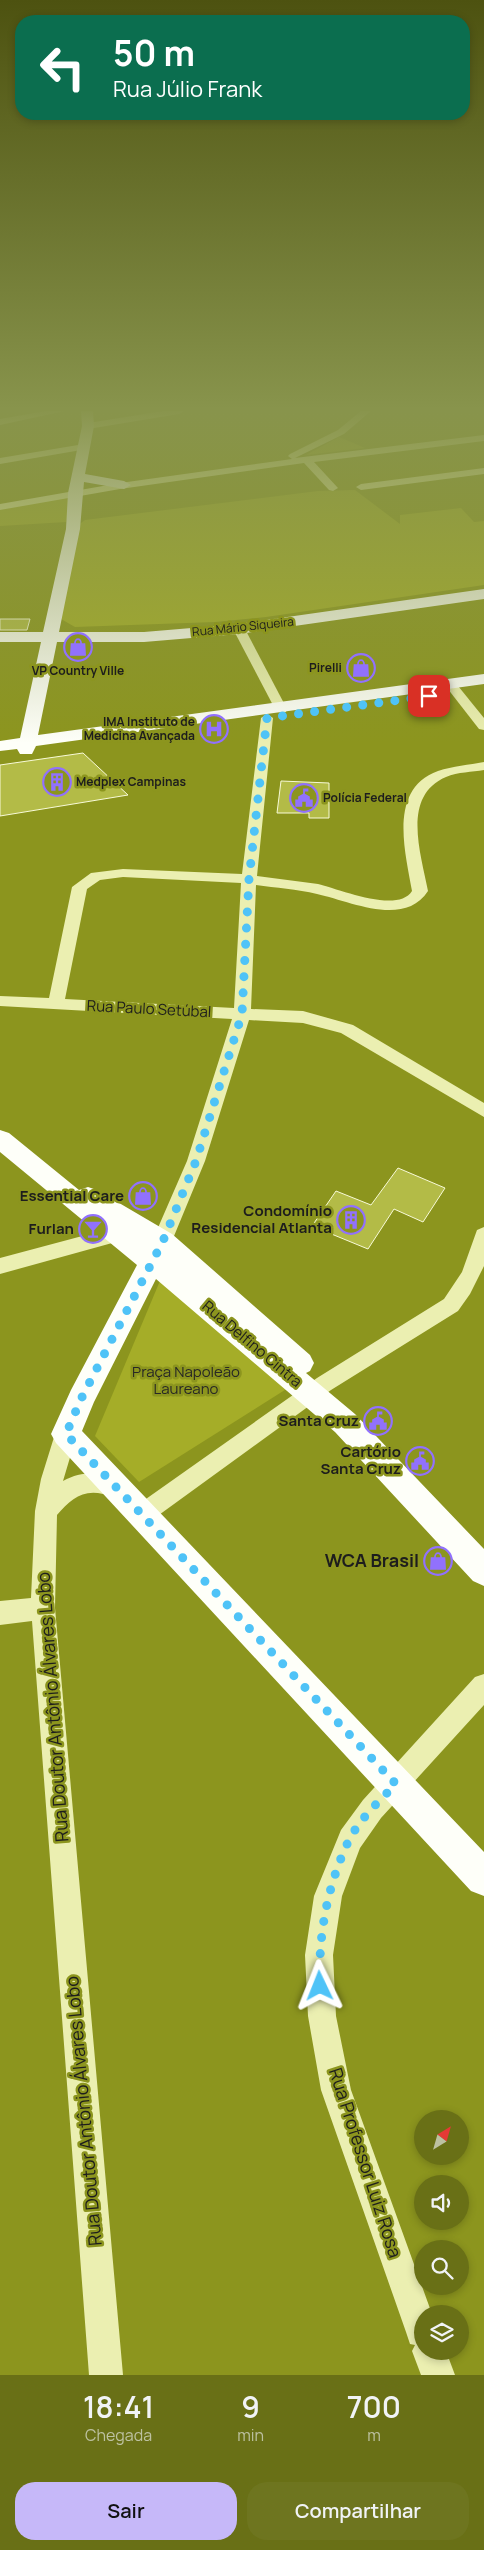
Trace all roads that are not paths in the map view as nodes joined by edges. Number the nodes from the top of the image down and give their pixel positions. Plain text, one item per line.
1 (73, 522) edge
2 (484, 594) edge
3 (239, 629) junction
4 (0, 637) edge
5 (49, 638) junction
6 (484, 679) edge
7 (454, 688) junction
8 (484, 688) edge
9 (274, 713) junction
10 (484, 726) edge
11 (0, 746) edge
12 (27, 746) junction
13 (0, 753) edge
14 (484, 766) edge
15 (249, 879) junction
16 (0, 1001) edge
17 (56, 1004) junction
18 (242, 1014) junction
19 (484, 1111) edge
20 (0, 1139) edge
21 (28, 1161) junction
22 (116, 1235) junction
23 (484, 1235) edge
24 (157, 1252) junction
25 (0, 1266) edge
26 (318, 1388) junction
27 (66, 1434) junction
28 (119, 1488) junction
29 (46, 1511) junction
30 (144, 1514) junction
31 (484, 1571) edge
32 (43, 1608) junction
33 (0, 1613) edge
34 (484, 1686) edge
35 (396, 1784) junction
36 (484, 1878) edge
37 (414, 2309) edge
38 (432, 2360) edge
39 (106, 2375) edge
40 (438, 2375) edge

1 - 5 main road
2 - 3 main road, Rua Mário Siqueira
3 - 5 main road, Rua Mário Siqueira
3 - 9 street
4 - 5 main road, Rua Mário Siqueira
5 - 12 main road
6 - 7 main road
7 - 8 main road
7 - 9 main road
7 - 10 street
9 - 12 main road
9 - 15 street, Rua Doutor Antônio Álvares Lobo
11 - 12 main road
12 - 13 main road
14 - 15 street
15 - 17 street
15 - 18 street, Rua Doutor Antônio Álvares Lobo
16 - 17 street, Rua Paulo Setúbal
17 - 18 street, Rua Paulo Setúbal
18 - 19 street, Rua Paulo Setúbal
18 - 24 street, Rua Doutor Antônio Álvares Lobo
20 - 21 main road, Rua Delfino Cintra
21 - 22 main road, Rua Delfino Cintra
21 - 24 main road
22 - 24 main road, Rua Delfino Cintra
22 - 25 street
23 - 26 street
24 - 26 main road, Rua Delfino Cintra
24 - 27 main road, Rua Doutor Antônio Álvares Lobo
26 - 30 street
26 - 31 main road, Rua Delfino Cintra
27 - 28 main road
27 - 29 street, Rua Doutor Antônio Álvares Lobo
28 - 29 street
28 - 30 main road
29 - 32 street, Rua Doutor Antônio Álvares Lobo
30 - 35 main road
32 - 33 street
32 - 39 street, Rua Doutor Antônio Álvares Lobo
34 - 35 street, Rua Professor Luiz Rosa
35 - 36 main road
35 - 37 street, Rua Professor Luiz Rosa
38 - 40 street

